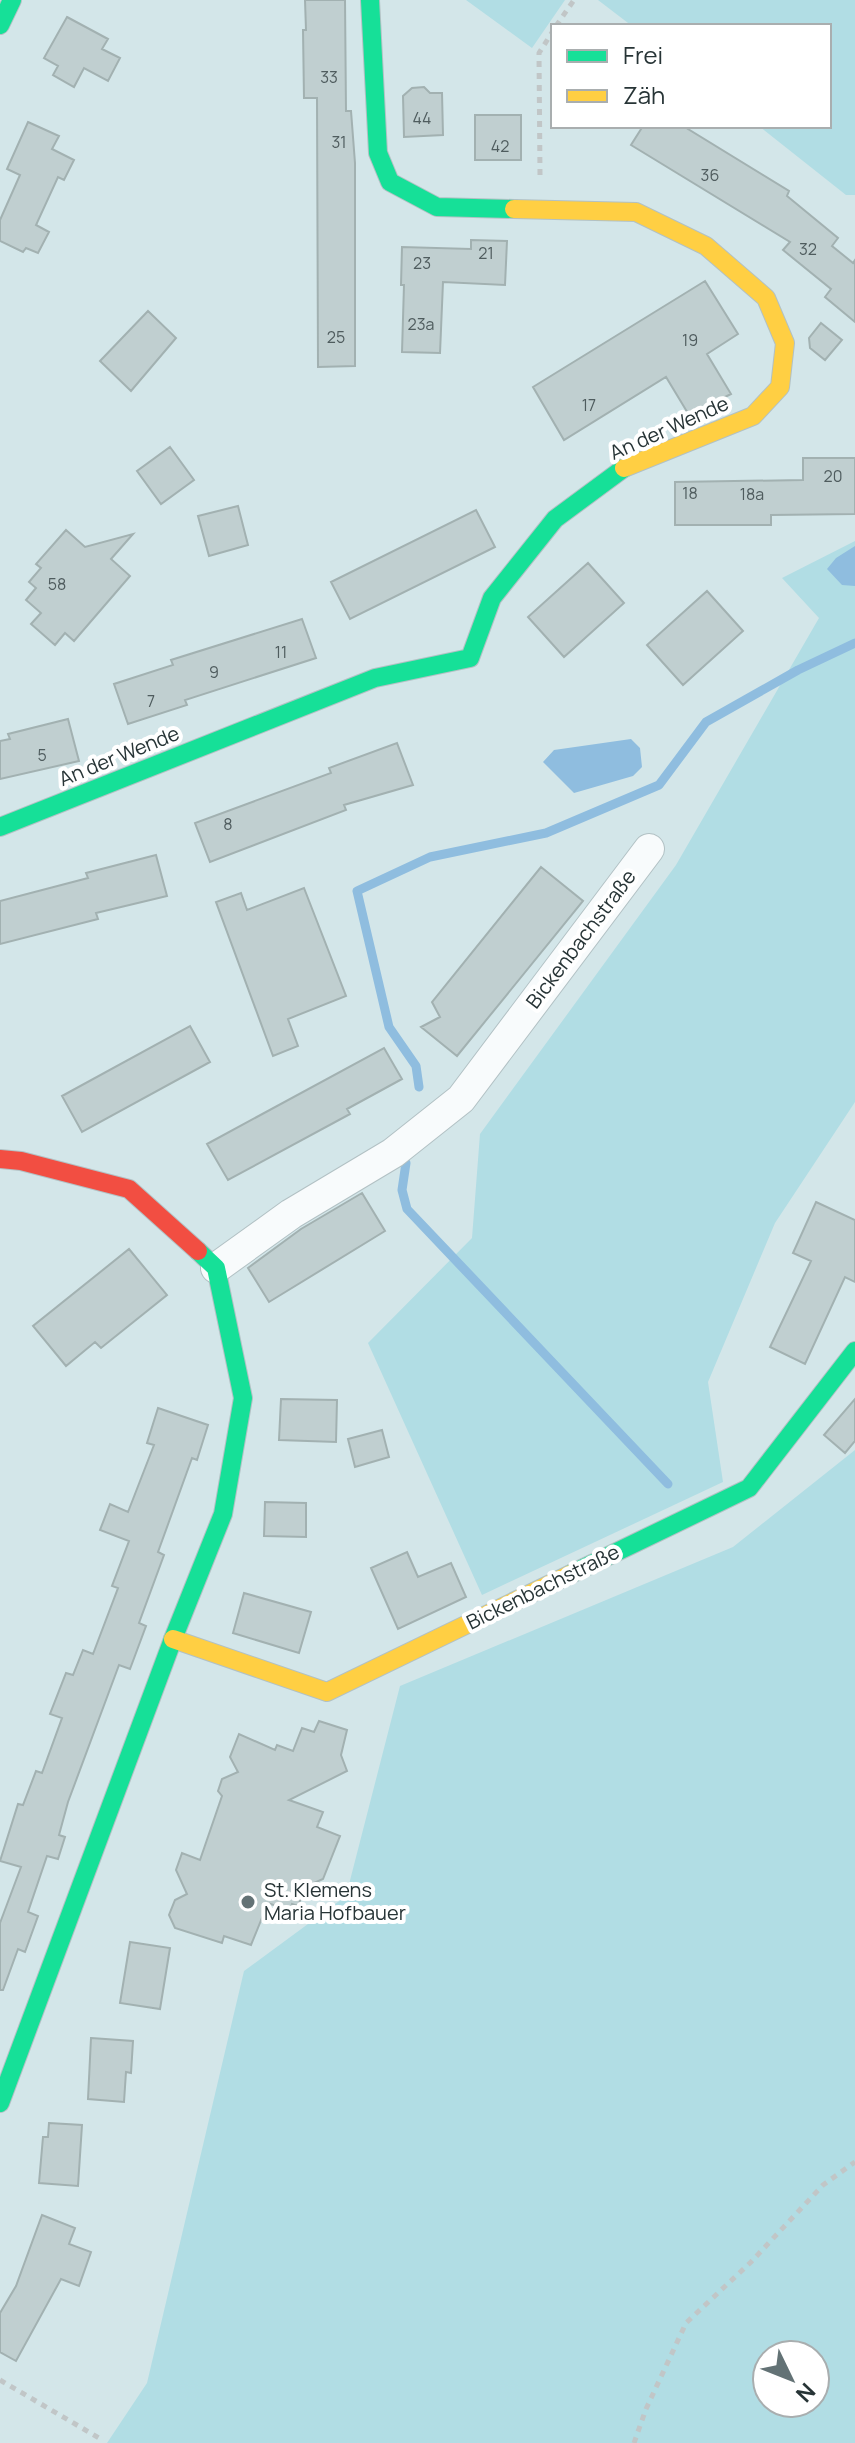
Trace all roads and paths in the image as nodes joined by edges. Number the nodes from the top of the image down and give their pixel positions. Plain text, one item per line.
1 (12, 0) edge
2 (370, 0) edge
3 (574, 0) edge
4 (557, 24) edge
5 (0, 25) edge
6 (551, 34) edge
7 (540, 177) dead end
8 (0, 827) edge
9 (649, 849) dead end
10 (0, 1159) edge
11 (216, 1268) junction
12 (855, 1351) edge
13 (173, 1639) junction
14 (0, 2103) edge
15 (855, 2162) edge
16 (0, 2380) edge
17 (99, 2438) dead end
18 (634, 2443) edge

1 - 5 street
2 - 8 street, An der Wende
3 - 4 path
6 - 7 path
9 - 11 street, Bickenbachstraße
10 - 11 street
11 - 13 street
12 - 13 street, Bickenbachstraße
13 - 14 street
15 - 18 path
16 - 17 path

